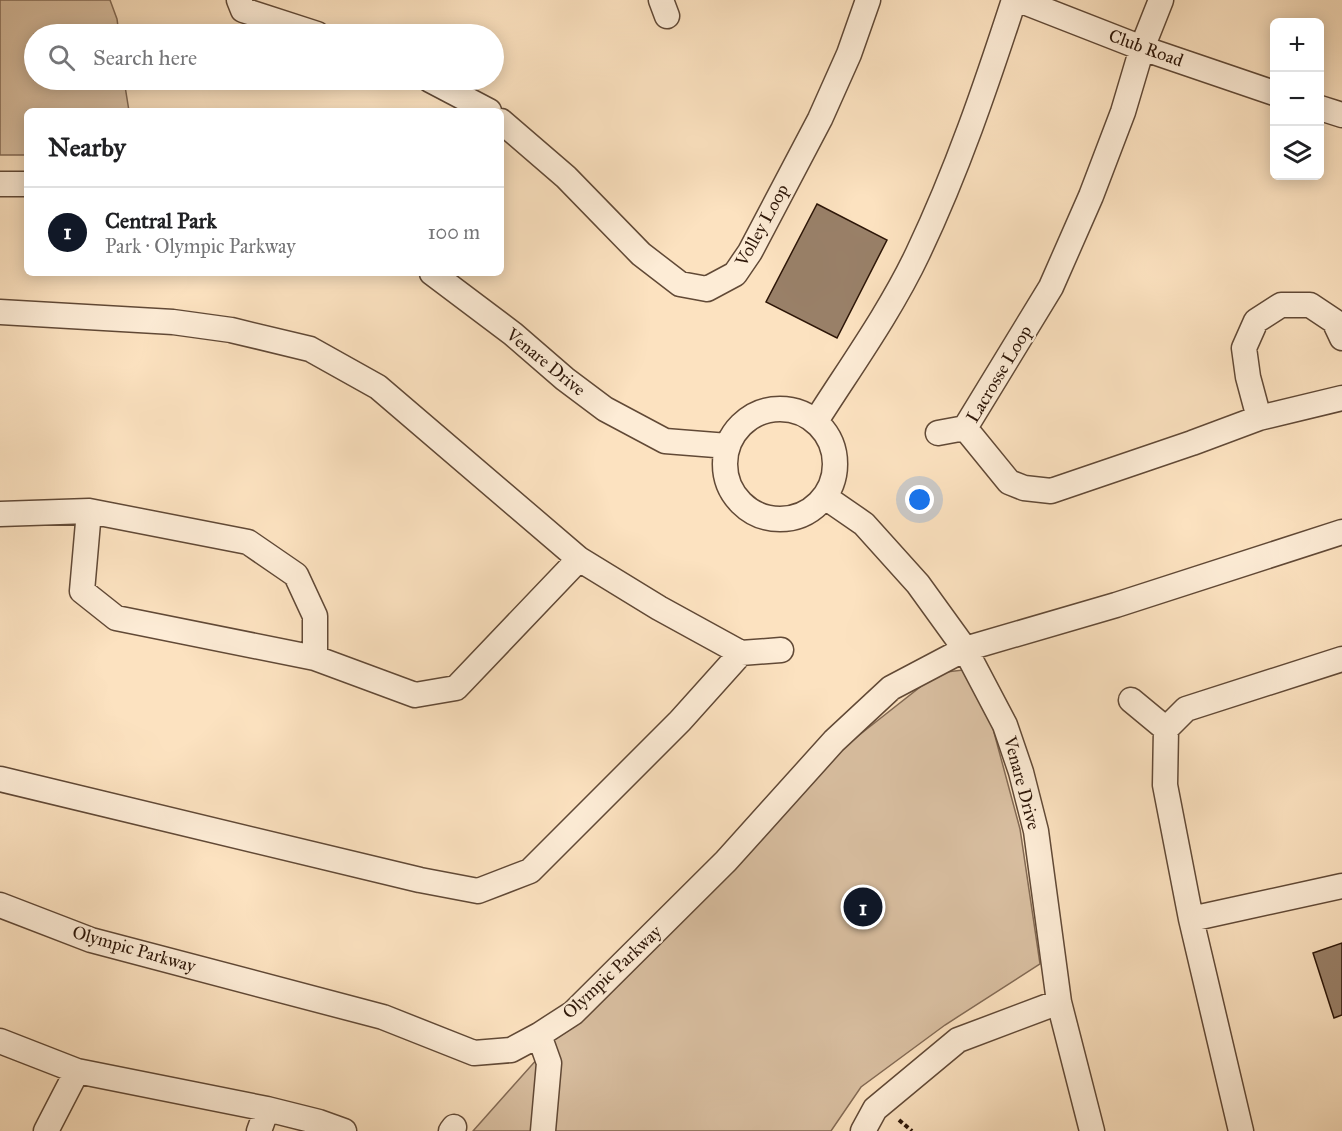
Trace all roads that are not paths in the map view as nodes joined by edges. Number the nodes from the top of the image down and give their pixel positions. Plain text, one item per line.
1 (239, 0) edge
2 (868, 0) edge
3 (1014, 0) edge
4 (1019, 0) edge
5 (1161, 0) edge
6 (286, 24) edge
7 (1142, 48) junction
8 (449, 90) edge
9 (1270, 91) edge
10 (483, 108) edge
11 (1324, 109) edge
12 (1342, 115) edge
13 (504, 124) edge
14 (24, 183) edge
15 (0, 184) edge
16 (436, 276) edge
17 (0, 312) edge
18 (1342, 338) edge
19 (1342, 398) edge
20 (1259, 418) junction
21 (816, 421) junction
22 (965, 428) junction
23 (938, 433) dead end
24 (728, 446) junction
25 (825, 497) junction
26 (89, 510) junction
27 (0, 514) edge
28 (1342, 532) edge
29 (579, 559) junction
30 (965, 649) junction
31 (781, 650) dead end
32 (741, 653) junction
33 (315, 658) junction
34 (1342, 659) edge
35 (1131, 700) dead end
36 (1166, 729) junction
37 (0, 779) edge
38 (1342, 886) edge
39 (0, 905) edge
40 (1191, 919) junction
41 (1059, 1002) junction
42 (539, 1035) junction
43 (0, 1041) edge
44 (77, 1071) junction
45 (267, 1108) junction
46 (46, 1131) edge
47 (259, 1131) edge
48 (345, 1131) edge
49 (543, 1131) edge
50 (863, 1131) edge
51 (1092, 1131) edge
52 (1241, 1131) edge

1 - 6 street
2 - 13 street, Volley Loop
3 - 21 street
4 - 7 street, Club Road
5 - 7 street, Lacrosse Loop
7 - 9 street, Club Road
7 - 22 street, Lacrosse Loop
8 - 10 street
11 - 12 street
14 - 15 street
16 - 24 street, Venare Drive
17 - 29 street
18 - 20 street
19 - 20 street, Lacrosse Loop
20 - 22 street, Lacrosse Loop
21 - 24 street
21 - 25 street
22 - 23 street
24 - 25 street
25 - 30 street, Venare Drive
26 - 27 street
26 - 33 street
26 - 33 street
28 - 30 street, Olympic Parkway
29 - 32 street
29 - 33 street
30 - 41 street, Venare Drive
30 - 42 street, Olympic Parkway
31 - 32 street
32 - 37 street
34 - 36 street
35 - 36 street
36 - 40 street
38 - 40 street
39 - 42 street, Olympic Parkway
40 - 52 street
41 - 50 street
41 - 51 street, Venare Drive
42 - 49 street
43 - 44 street
44 - 45 street
44 - 46 street
45 - 47 street
45 - 48 street

